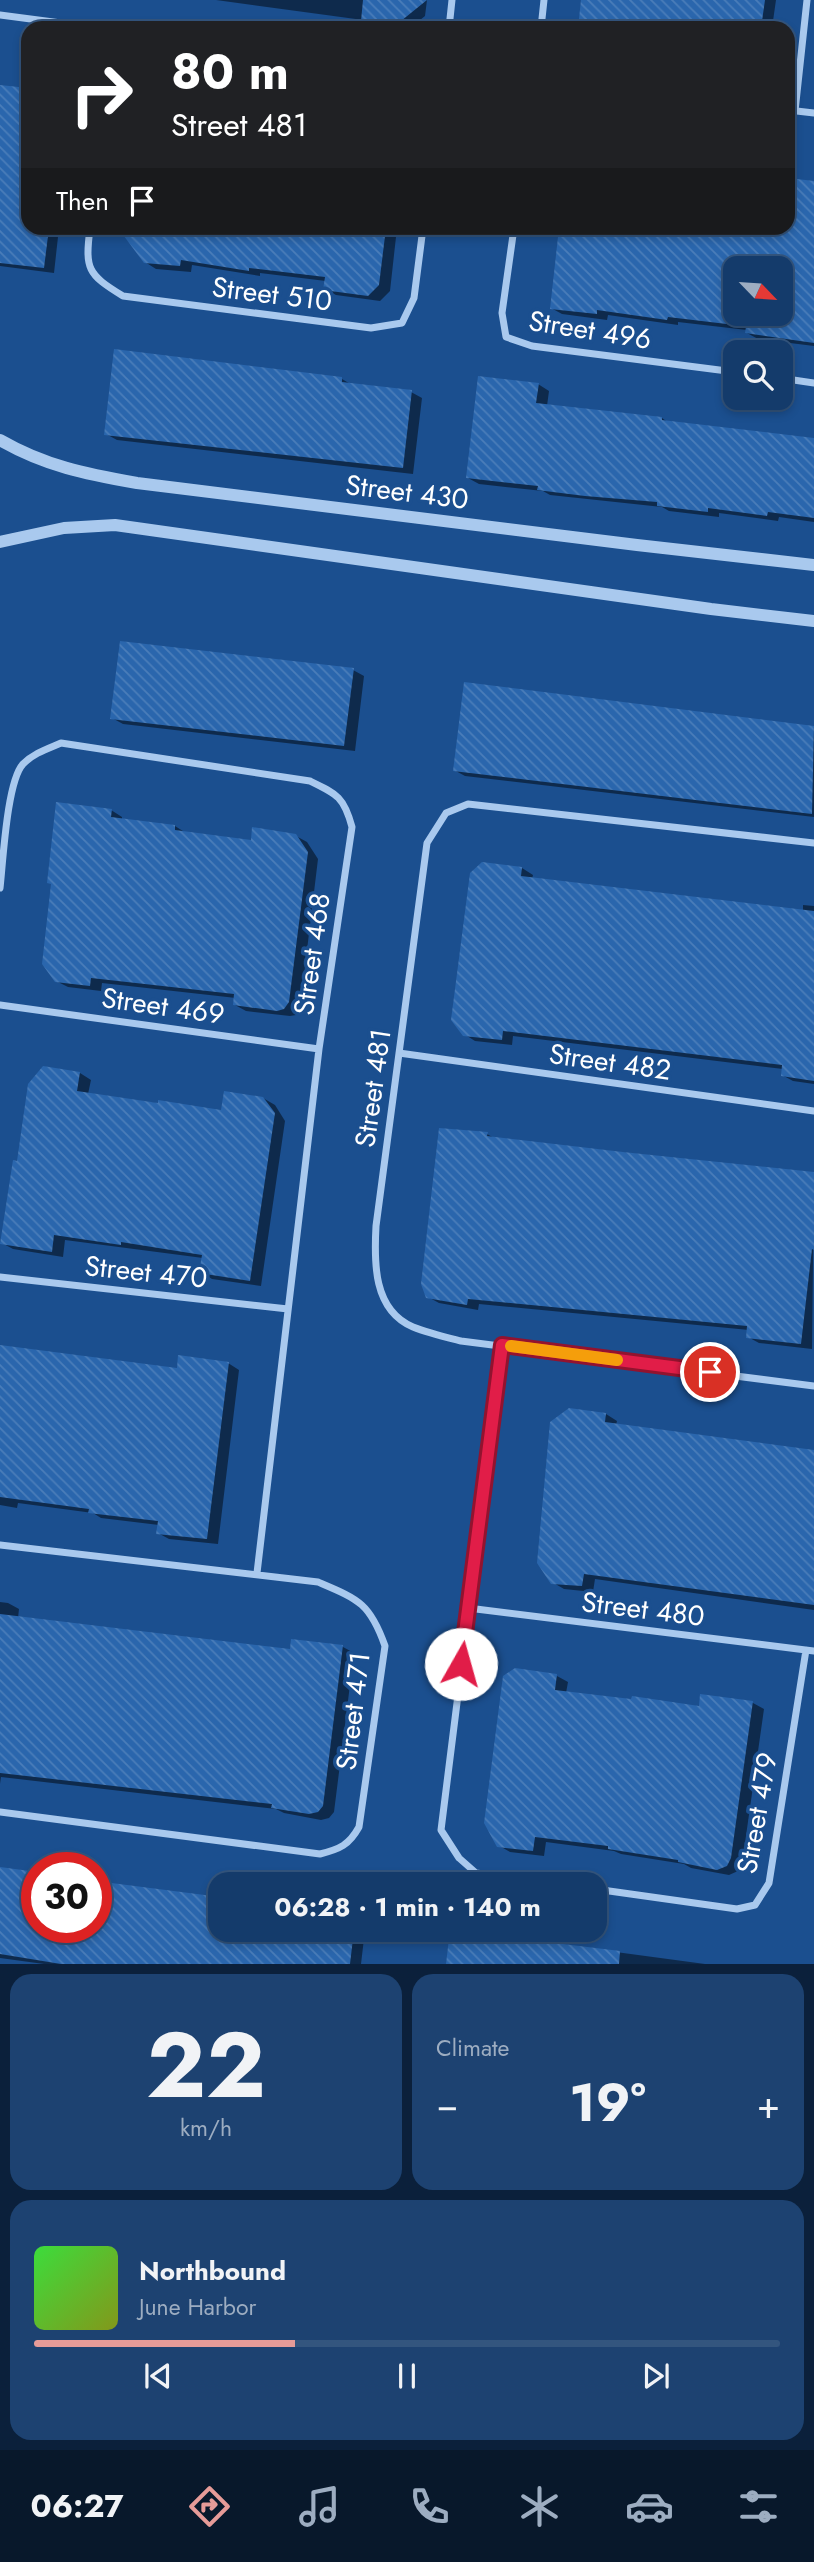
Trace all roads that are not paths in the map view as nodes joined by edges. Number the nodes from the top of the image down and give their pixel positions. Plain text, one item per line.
1 (452, 0) edge
2 (544, 0) edge
3 (807, 0) edge
4 (0, 15) edge
5 (46, 21) edge
6 (450, 21) edge
7 (542, 21) edge
8 (795, 82) edge
9 (795, 111) edge
10 (814, 113) edge
11 (89, 235) edge
12 (422, 235) edge
13 (513, 235) edge
14 (723, 370) edge
15 (793, 380) edge
16 (814, 383) edge
17 (0, 440) edge
18 (0, 542) edge
19 (814, 565) edge
20 (814, 621) edge
21 (814, 843) edge
22 (0, 888) edge
23 (0, 1005) edge
24 (319, 1049) junction
25 (399, 1053) junction
26 (814, 1111) edge
27 (0, 1277) edge
28 (288, 1309) junction
29 (502, 1345) junction
30 (814, 1386) edge
31 (0, 1545) edge
32 (257, 1573) junction
33 (468, 1608) junction
34 (810, 1651) edge
35 (0, 1812) edge
36 (475, 1872) edge
37 (607, 1891) edge

1 - 6 street
2 - 7 street
3 - 8 street
4 - 5 street
9 - 10 street
11 - 12 street, Street 510
13 - 14 street, Street 496
15 - 16 street
17 - 19 street, Street 430
18 - 20 street
21 - 25 street, Street 481
22 - 24 street, Street 468
23 - 24 street, Street 469
24 - 28 street, Street 468
25 - 26 street, Street 482
25 - 29 street, Street 481
27 - 28 street, Street 470
28 - 32 street, Street 468
29 - 30 street, Street 481
29 - 33 street
31 - 32 street, Street 471
32 - 35 street, Street 471
33 - 34 street, Street 480
33 - 36 street
34 - 37 street, Street 479

